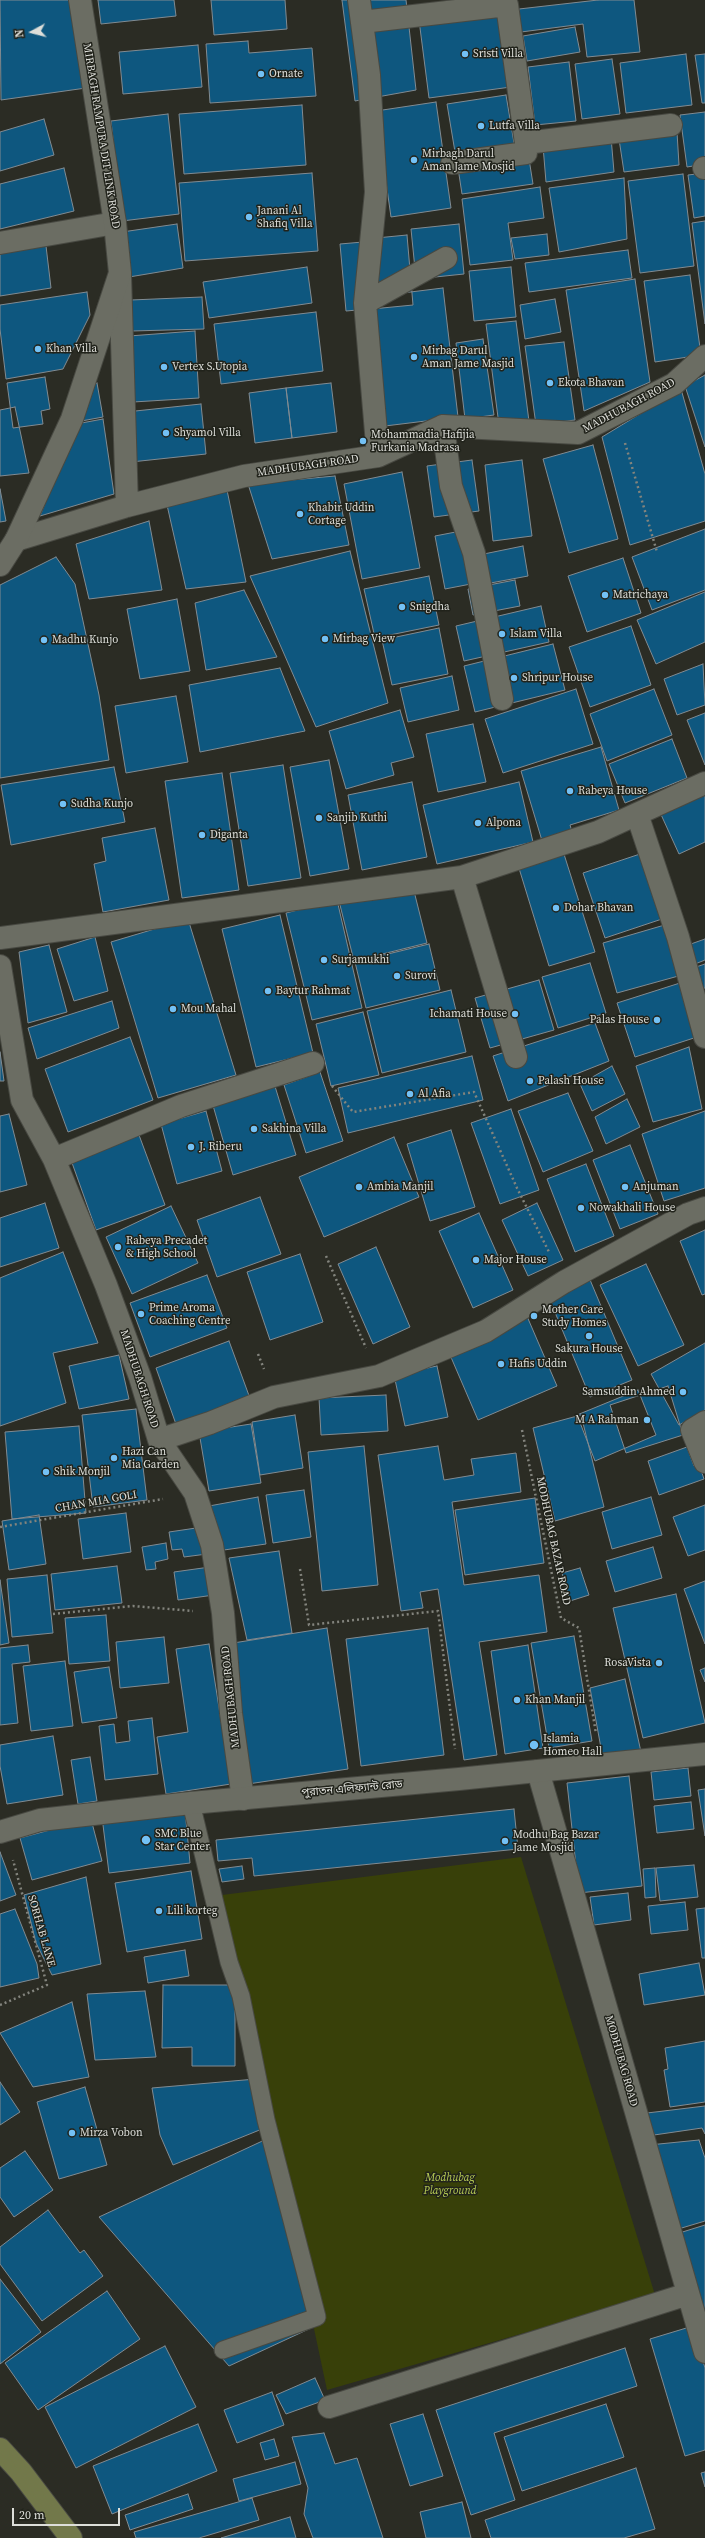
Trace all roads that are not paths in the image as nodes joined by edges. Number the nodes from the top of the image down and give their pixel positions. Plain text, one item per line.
1 (80, 0) edge
2 (359, 0) edge
3 (362, 22) junction
4 (671, 124) dead end
5 (526, 143) junction
6 (452, 163) dead end
7 (115, 223) junction
8 (0, 244) edge
9 (446, 258) dead end
10 (120, 273) junction
11 (364, 303) junction
12 (705, 356) edge
13 (443, 426) junction
14 (378, 456) junction
15 (127, 506) junction
16 (16, 540) junction
17 (0, 565) edge
18 (502, 699) dead end
19 (705, 783) edge
20 (637, 814) junction
21 (462, 877) junction
22 (0, 938) edge
23 (0, 966) edge
24 (705, 1037) edge
25 (516, 1057) dead end
26 (313, 1064) road end
27 (54, 1159) junction
28 (705, 1208) edge
29 (705, 1422) edge
30 (159, 1440) junction
31 (705, 1462) edge
32 (705, 1754) edge
33 (538, 1771) junction
34 (243, 1799) junction
35 (191, 1803) junction
36 (2, 1831) edge
37 (688, 2294) junction
38 (223, 2350) dead end
39 (705, 2352) edge
40 (329, 2407) dead end
41 (0, 2449) edge
42 (71, 2538) edge

1 - 7 street, MIRBAGH RAMPURA DIT LINK ROAD
2 - 3 street
3 - 5 street
3 - 11 street
4 - 5 street
5 - 6 street
7 - 8 street
7 - 10 street, MIRBAGH RAMPURA DIT LINK ROAD
9 - 11 street
10 - 15 street, MIRBAGH RAMPURA DIT LINK ROAD
10 - 16 street, MIRBAGH RAMPURA DIT LINK ROAD
11 - 14 street
12 - 13 street, MADHUBAGH ROAD
13 - 14 street, MADHUBAGH ROAD
13 - 18 street
14 - 15 street, MADHUBAGH ROAD
15 - 16 street, MADHUBAGH ROAD
16 - 17 street
19 - 20 street
20 - 21 street
20 - 24 street
21 - 22 street
21 - 25 street
23 - 27 street, MADHUBAGH ROAD
26 - 27 street
27 - 30 street, MADHUBAGH ROAD
28 - 30 street
29 - 31 street
30 - 34 street, MADHUBAGH ROAD
32 - 33 street, পুরাতন এলিফ্যান্ট রোড
33 - 34 street, পুরাতন এলিফ্যান্ট রোড
33 - 37 street, MODHUBAG ROAD
34 - 35 street, পুরাতন এলিফ্যান্ট রোড
35 - 36 street, পুরাতন এলিফ্যান্ট রোড
35 - 38 lane
37 - 39 street, MODHUBAG ROAD
37 - 40 street
41 - 42 main road

